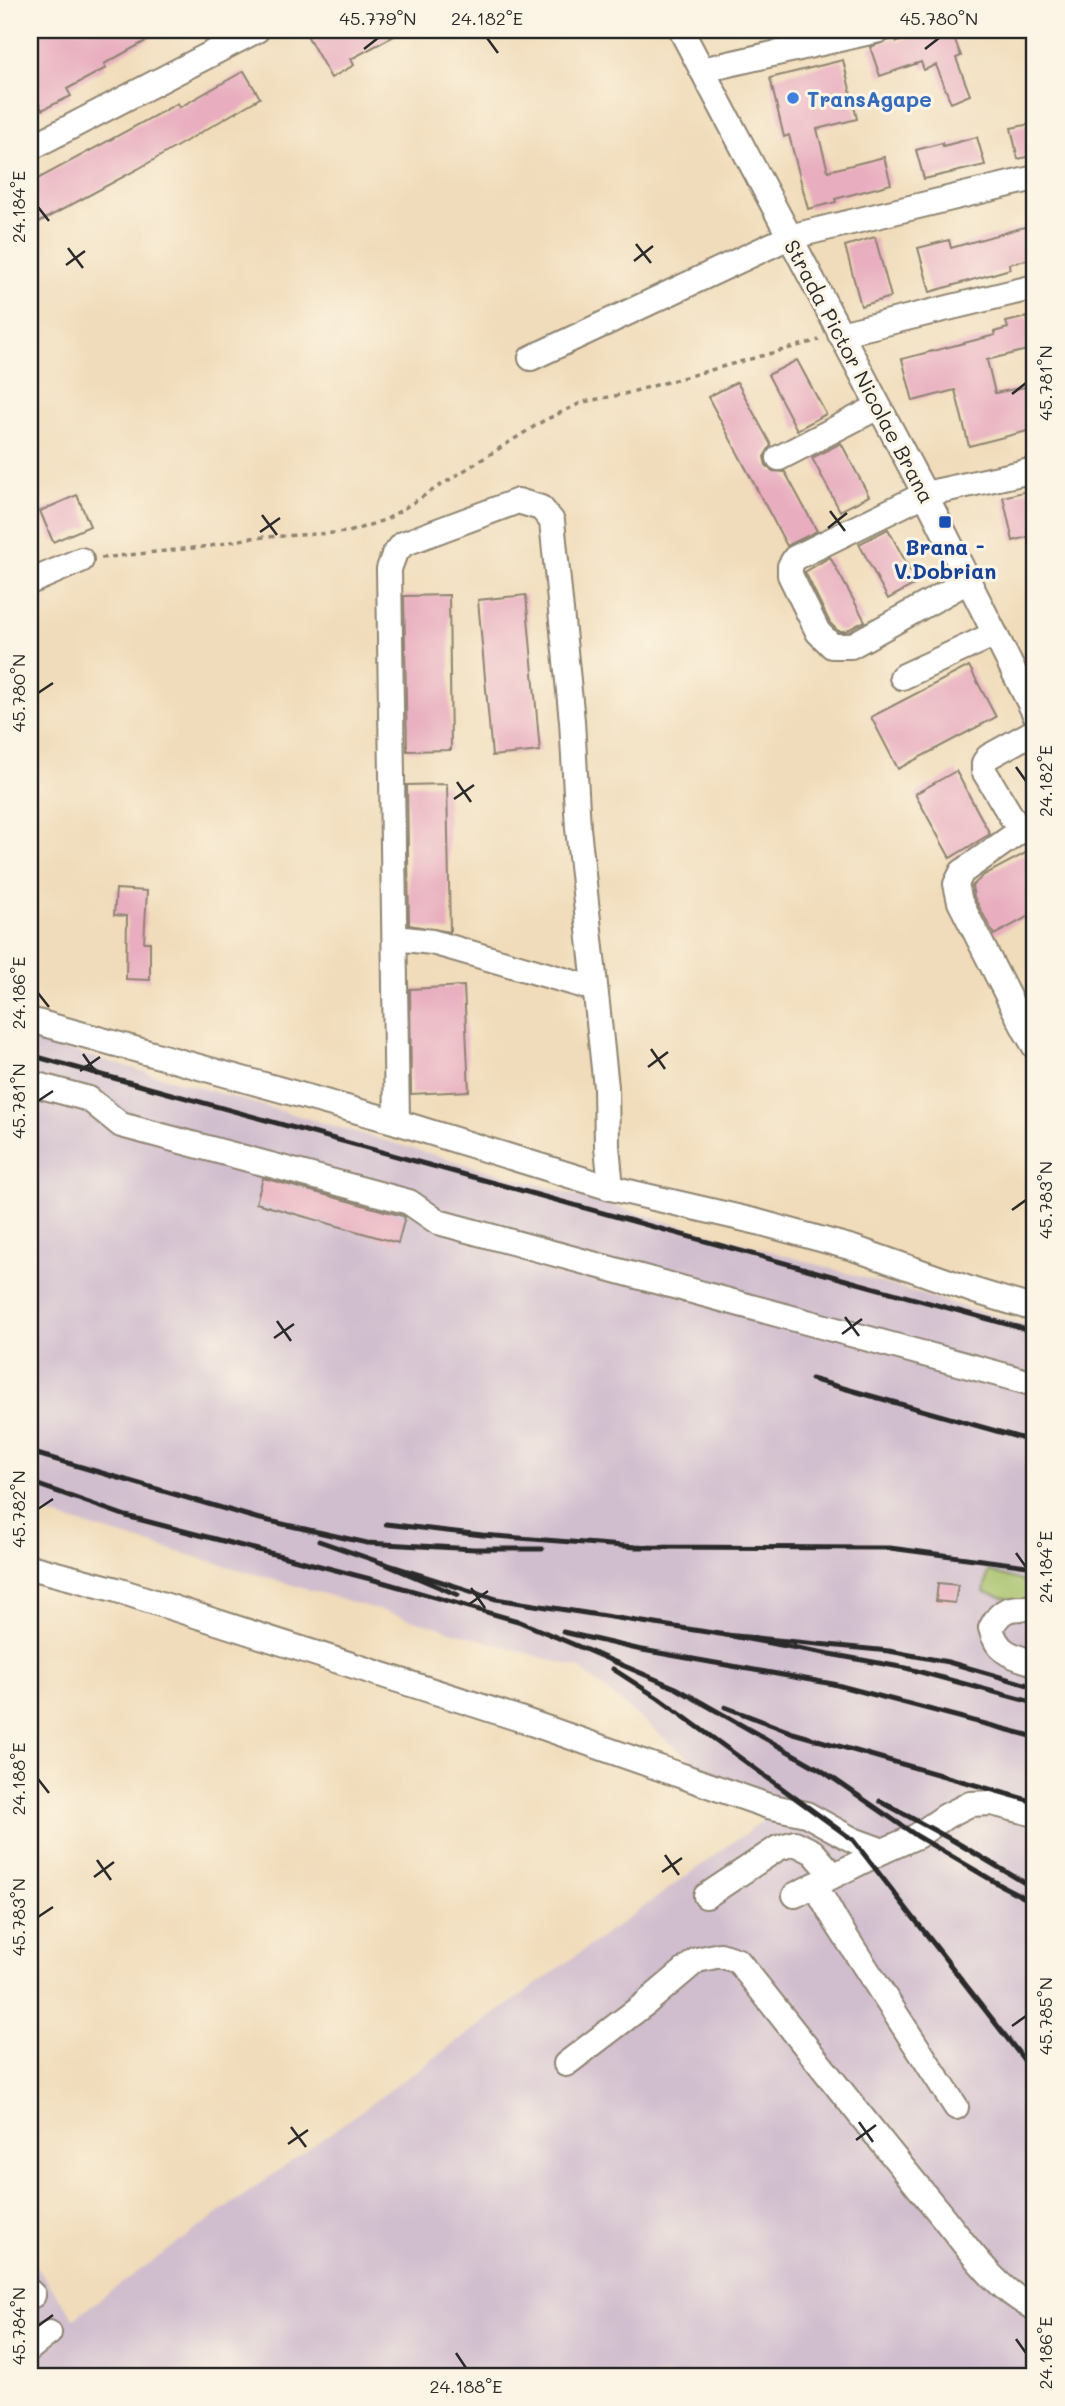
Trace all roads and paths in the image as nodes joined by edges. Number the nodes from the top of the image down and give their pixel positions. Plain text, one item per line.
1 (257, 30) edge
2 (681, 30) edge
3 (879, 30) edge
4 (702, 70) junction
5 (30, 148) edge
6 (1035, 178) edge
7 (789, 237) junction
8 (1035, 287) edge
9 (841, 334) junction
10 (531, 358) dead end
11 (878, 407) junction
12 (779, 458) dead end
13 (1035, 470) edge
14 (925, 494) junction
15 (81, 560) joint
16 (968, 581) junction
17 (30, 582) edge
18 (995, 634) junction
19 (902, 677) dead end
20 (1035, 715) edge
21 (1035, 731) edge
22 (1028, 828) edge
23 (395, 938) junction
24 (595, 989) junction
25 (30, 1020) edge
26 (1035, 1047) edge
27 (30, 1083) edge
28 (397, 1122) junction
29 (611, 1188) junction
30 (1035, 1309) edge
31 (1035, 1384) edge
32 (30, 1567) edge
33 (1035, 1608) edge
34 (1035, 1663) edge
35 (1035, 1814) edge
36 (883, 1850) junction
37 (814, 1885) junction
38 (706, 1896) dead end
39 (566, 2064) dead end
40 (956, 2107) dead end
41 (1035, 2308) edge

1 - 5 street
2 - 4 street, Strada Pictor Nicolae Brana
3 - 4 street
4 - 7 street, Strada Pictor Nicolae Brana
6 - 7 street
7 - 9 street, Strada Pictor Nicolae Brana
7 - 10 street
8 - 9 street
9 - 11 street, Strada Pictor Nicolae Brana
9 - 15 path
11 - 12 street
11 - 14 street, Strada Pictor Nicolae Brana
13 - 14 street
14 - 16 street, Strada Pictor Nicolae Brana
14 - 16 street
15 - 17 street
16 - 18 street, Strada Pictor Nicolae Brana
18 - 19 street
18 - 20 street, Strada Pictor Nicolae Brana
21 - 22 street
22 - 26 street
23 - 24 street
23 - 24 street
23 - 28 street
24 - 29 street
25 - 28 street
27 - 31 street
28 - 29 street
29 - 30 street
32 - 36 street
33 - 34 street
35 - 36 street
36 - 37 street
37 - 38 street
37 - 40 street
39 - 41 street

